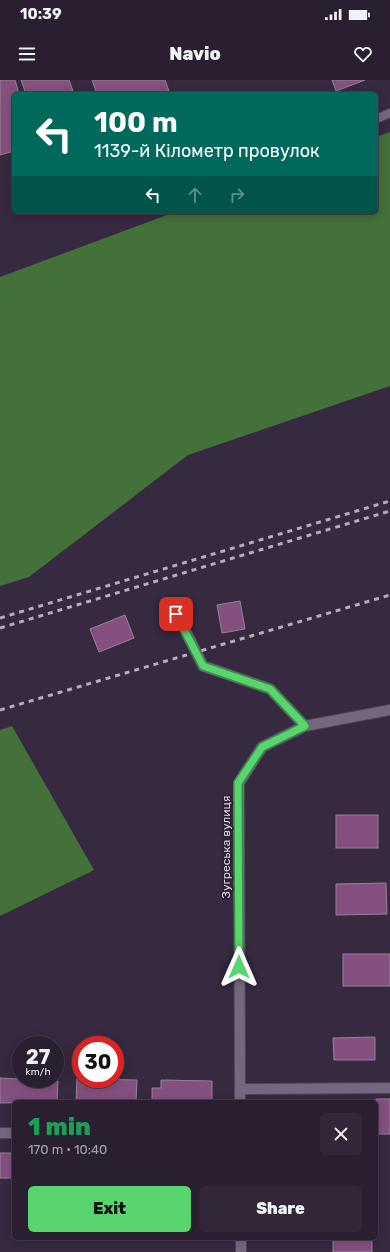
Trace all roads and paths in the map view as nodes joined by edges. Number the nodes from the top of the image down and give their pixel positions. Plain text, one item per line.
1 (390, 113) edge
2 (378, 117) edge
3 (176, 614) dead end
4 (390, 710) edge
5 (305, 726) junction
6 (390, 1088) edge
7 (240, 1089) junction
8 (240, 1100) edge
9 (0, 1133) edge
10 (12, 1133) edge
11 (241, 1240) edge
12 (241, 1252) edge

1 - 2 lane
3 - 5 street
4 - 5 street, Зугреська вулиця
5 - 7 street, Зугреська вулиця
6 - 7 street
7 - 8 street, Зугреська вулиця
9 - 10 street
11 - 12 street

